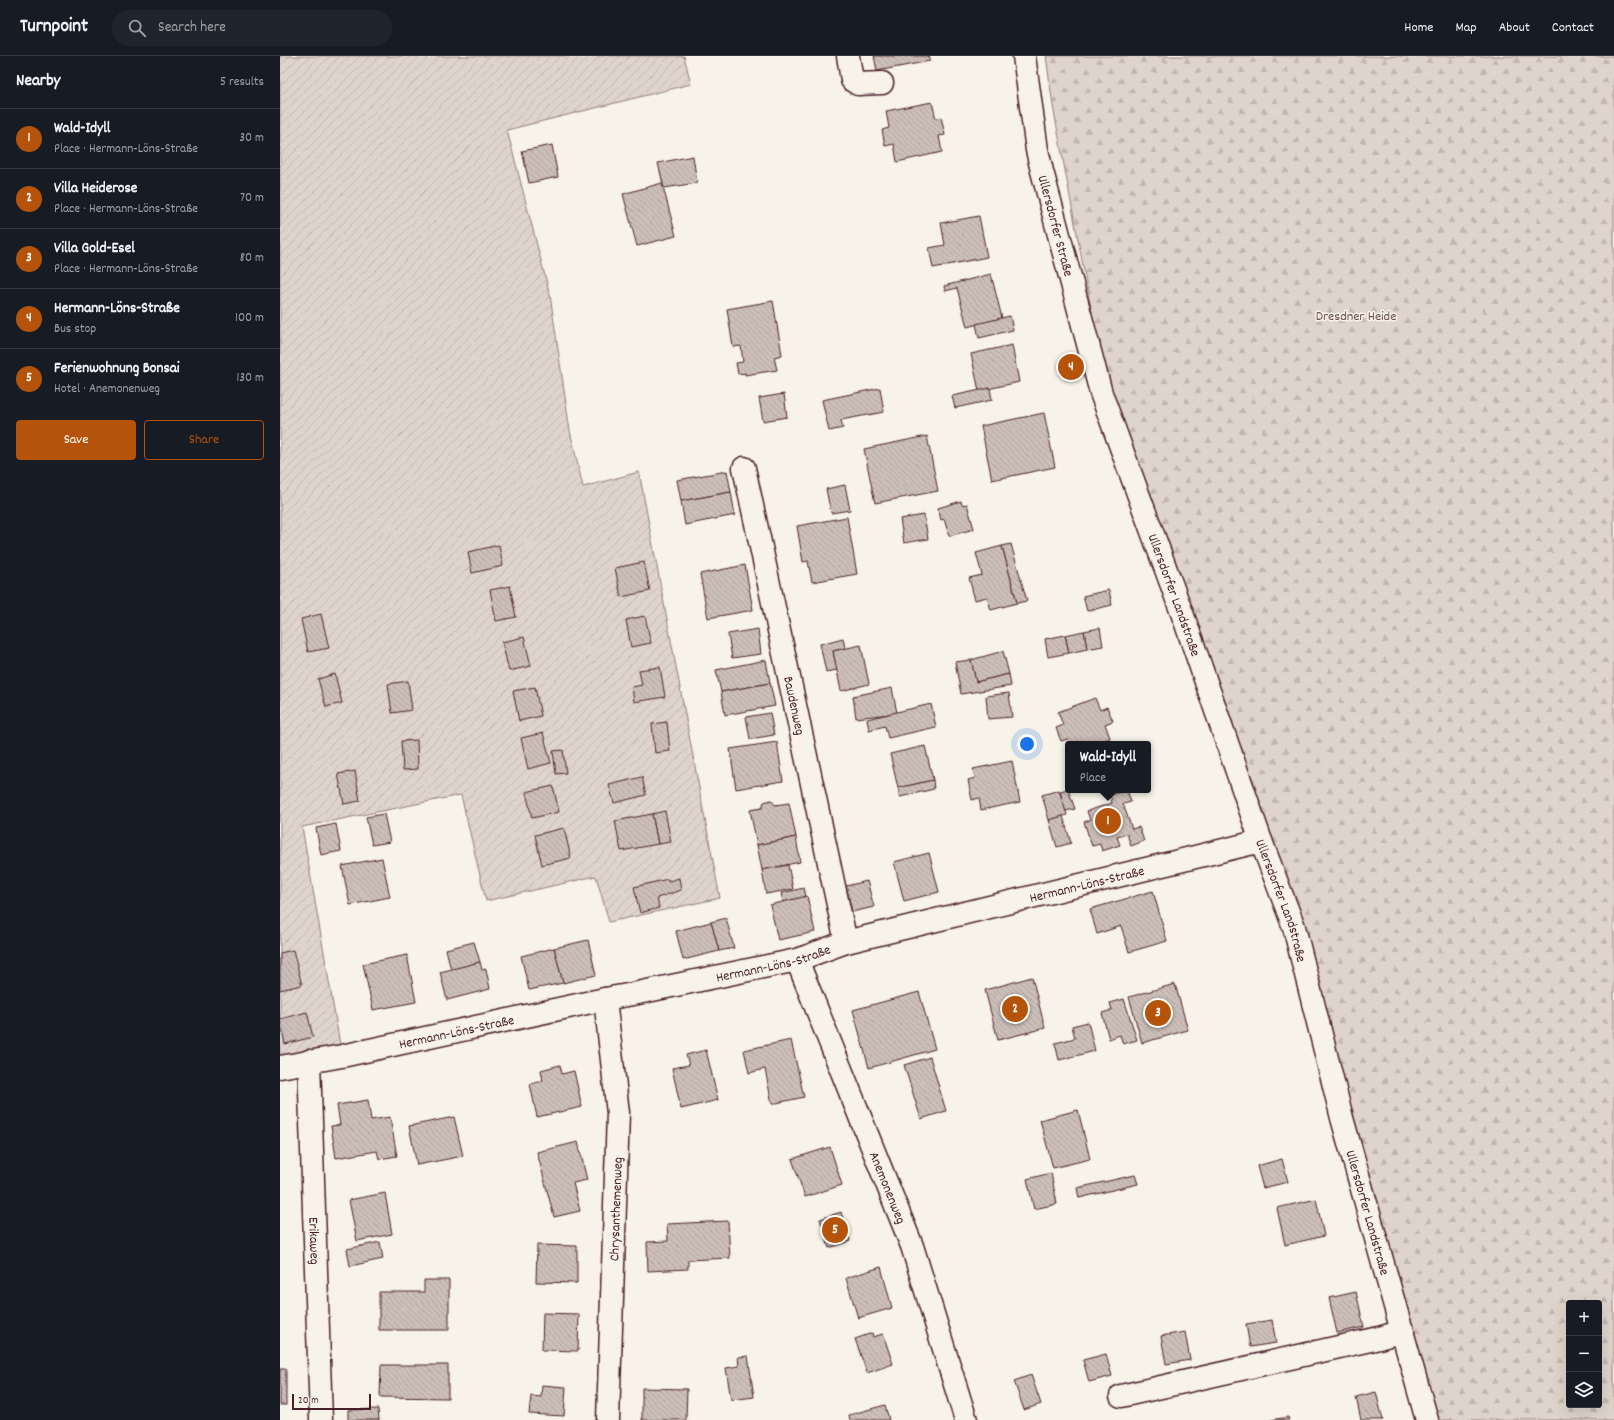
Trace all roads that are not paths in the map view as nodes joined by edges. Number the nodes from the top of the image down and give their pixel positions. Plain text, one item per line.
1 (848, 56) edge
2 (1024, 56) edge
3 (882, 83) dead end
4 (1101, 393) joint
5 (744, 468) dead end
6 (1261, 841) junction
7 (846, 942) junction
8 (797, 960) junction
9 (605, 999) junction
10 (309, 1062) junction
11 (280, 1067) edge
12 (1403, 1332) junction
13 (1121, 1396) dead end
14 (321, 1420) edge
15 (608, 1420) edge
16 (966, 1420) edge
17 (1427, 1420) edge

1 - 3 street
2 - 4 street, Ullersdorfer Straße
4 - 6 street, Ullersdorfer Landstraße
5 - 7 street, Baudenweg
6 - 7 street, Hermann-Löns-Straße
6 - 12 street, Ullersdorfer Landstraße
7 - 8 street, Hermann-Löns-Straße
8 - 9 street, Hermann-Löns-Straße
8 - 16 street, Anemonenweg
9 - 10 street, Hermann-Löns-Straße
9 - 15 street, Chrysanthemenweg
10 - 11 street, Hermann-Löns-Straße
10 - 14 street, Erikaweg
12 - 13 street
12 - 17 street, Ullersdorfer Landstraße

